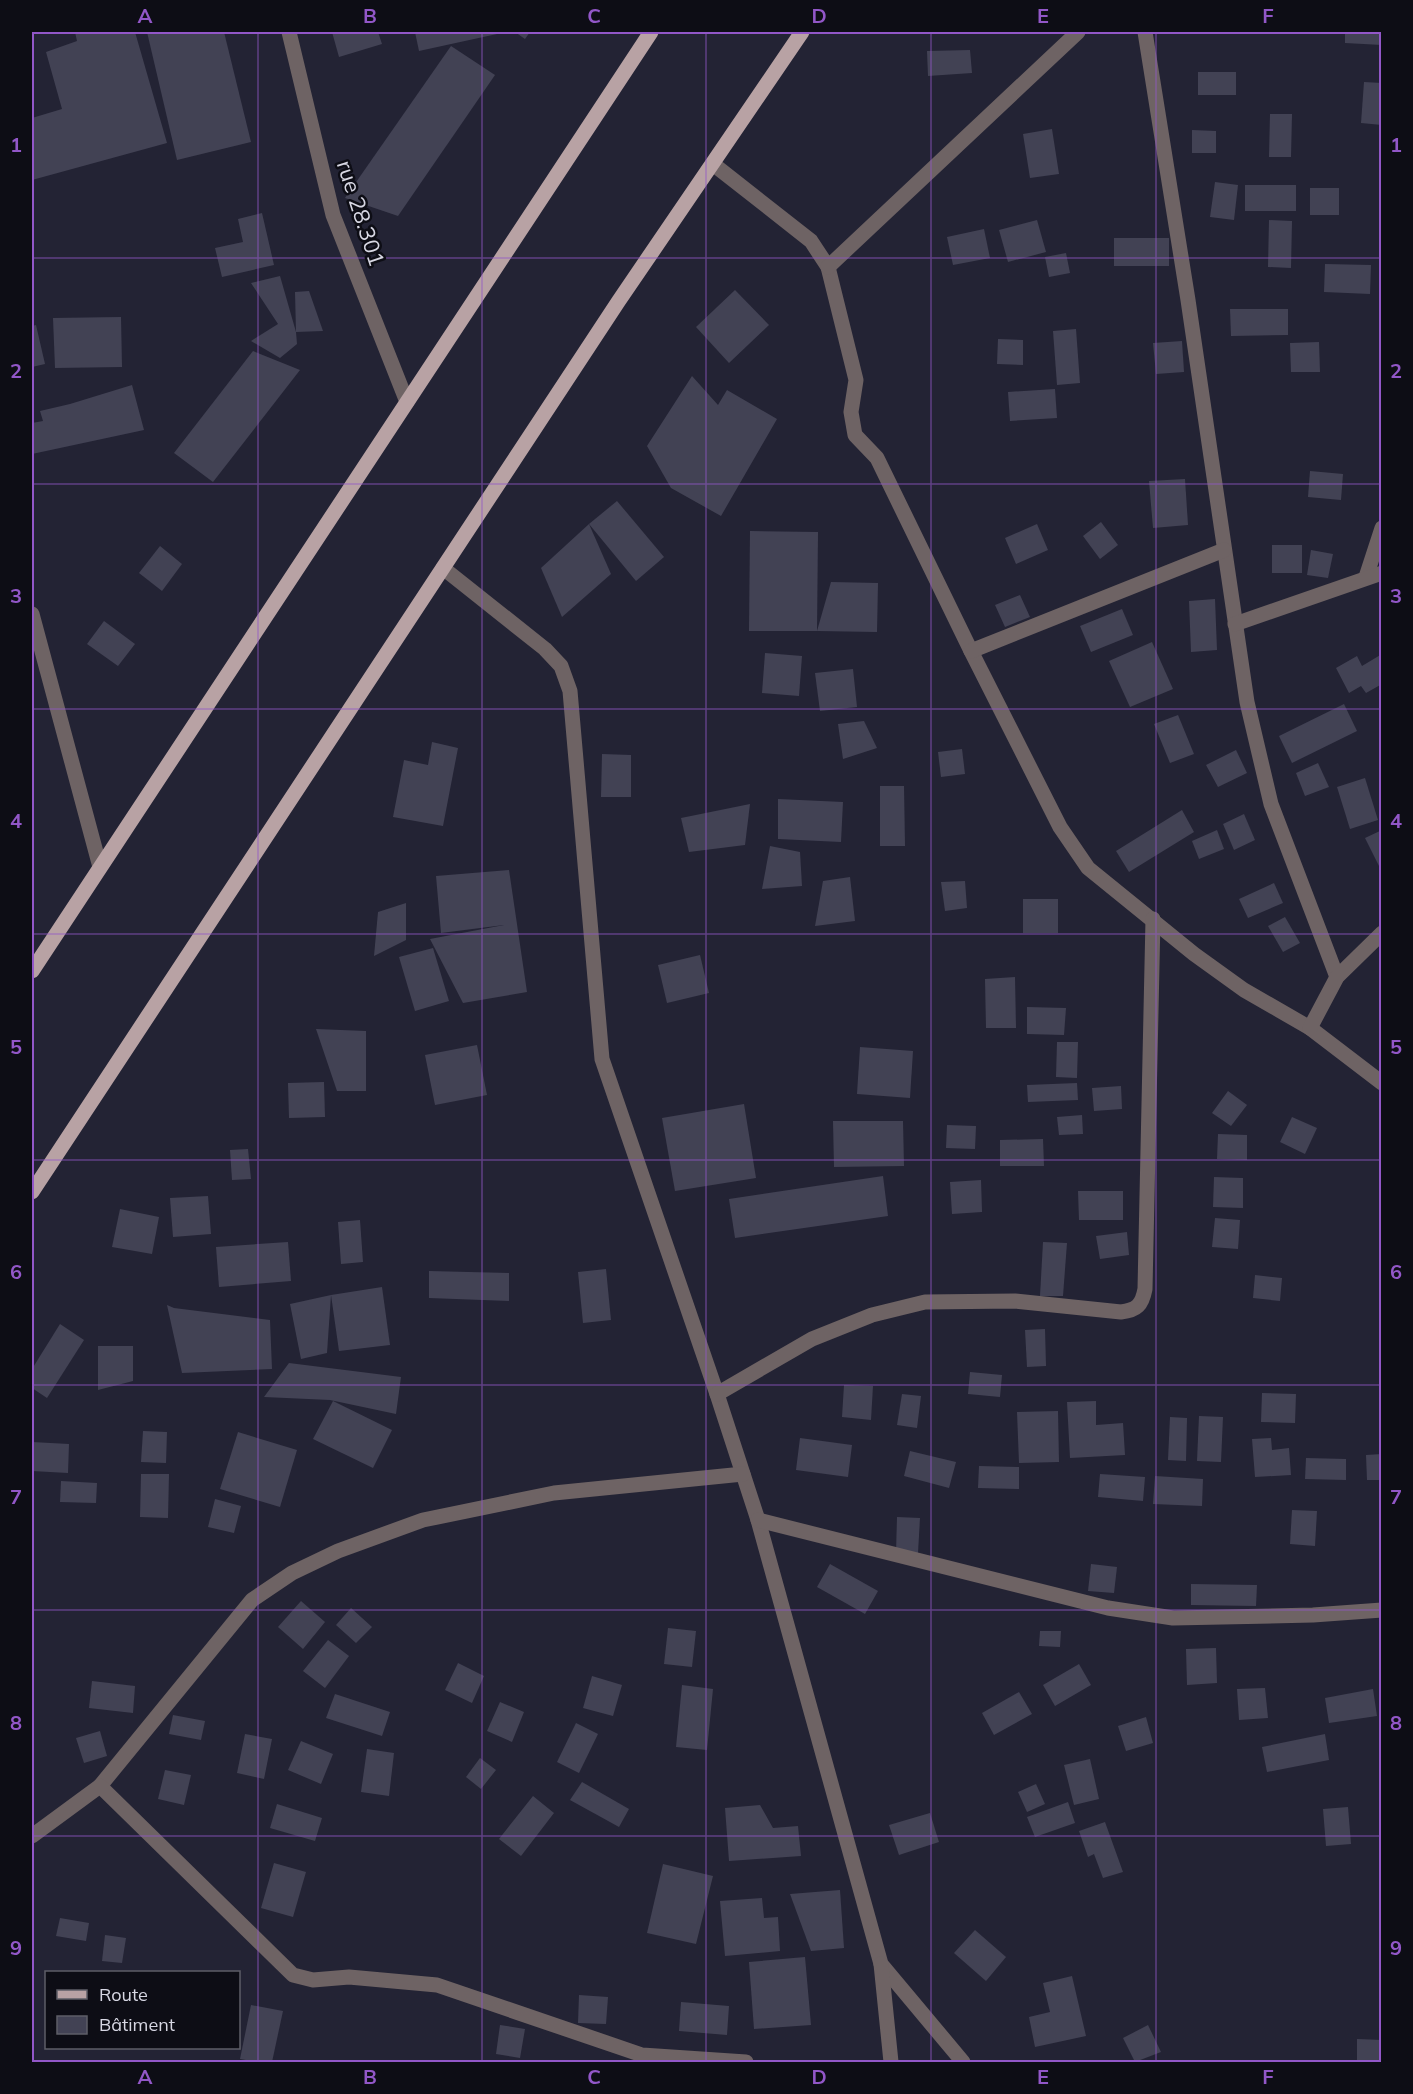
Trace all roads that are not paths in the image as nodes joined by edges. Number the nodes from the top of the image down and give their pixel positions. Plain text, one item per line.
1 (290, 32) edge
2 (651, 32) edge
3 (802, 32) edge
4 (1078, 32) edge
5 (1145, 32) edge
6 (713, 164) junction
7 (828, 267) junction
8 (407, 402) junction
9 (1382, 528) edge
10 (1224, 550) junction
11 (443, 568) junction
12 (1374, 575) edge
13 (32, 614) edge
14 (1235, 624) junction
15 (971, 651) junction
16 (100, 867) junction
17 (1153, 919) junction
18 (1382, 933) edge
19 (32, 971) edge
20 (1337, 977) junction
21 (1310, 1028) junction
22 (1382, 1083) edge
23 (32, 1192) edge
24 (717, 1395) junction
25 (743, 1474) junction
26 (758, 1520) junction
27 (1382, 1610) edge
28 (100, 1786) junction
29 (32, 1836) edge
30 (881, 1964) junction
31 (746, 2062) edge
32 (891, 2062) edge
33 (963, 2062) edge

1 - 8 street, rue 28.301
2 - 8 main road
3 - 6 main road
4 - 7 street
5 - 10 street
6 - 7 street
6 - 11 main road
7 - 15 street
8 - 16 main road
9 - 12 street
10 - 14 street
10 - 15 street
11 - 23 main road
11 - 24 street
12 - 14 street
13 - 16 street
14 - 20 street
15 - 17 street
16 - 19 main road
17 - 21 street
17 - 24 street
18 - 20 street
20 - 21 street
21 - 22 street
24 - 25 street
25 - 26 street
25 - 28 street
26 - 27 street
26 - 30 street
28 - 29 street
28 - 31 street
30 - 32 street
30 - 33 street

